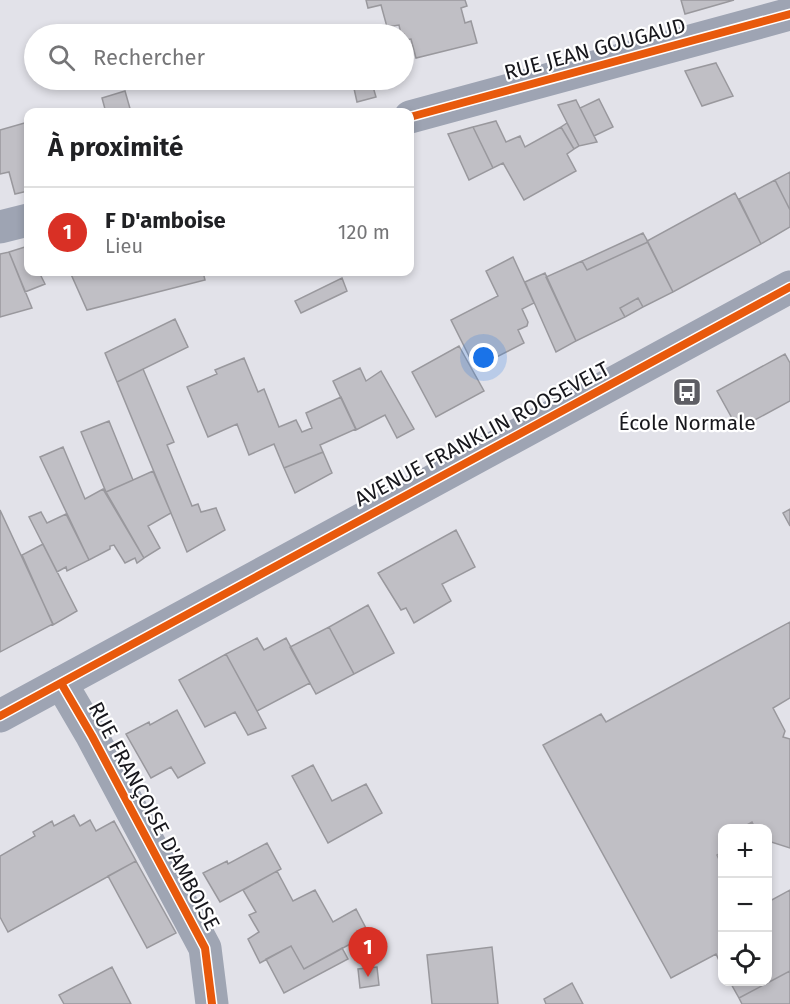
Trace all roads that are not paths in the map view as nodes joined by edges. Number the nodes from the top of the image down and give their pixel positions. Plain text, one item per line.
1 (790, 14) edge
2 (414, 116) edge
3 (24, 221) edge
4 (0, 227) edge
5 (787, 295) edge
6 (61, 683) junction
7 (0, 716) edge
8 (212, 1004) edge

1 - 2 main road, RUE JEAN GOUGAUD
3 - 4 main road
5 - 6 main road, AVENUE FRANKLIN ROOSEVELT
6 - 7 main road, AVENUE FRANKLIN ROOSEVELT
6 - 8 street, RUE FRANÇOISE D'AMBOISE

